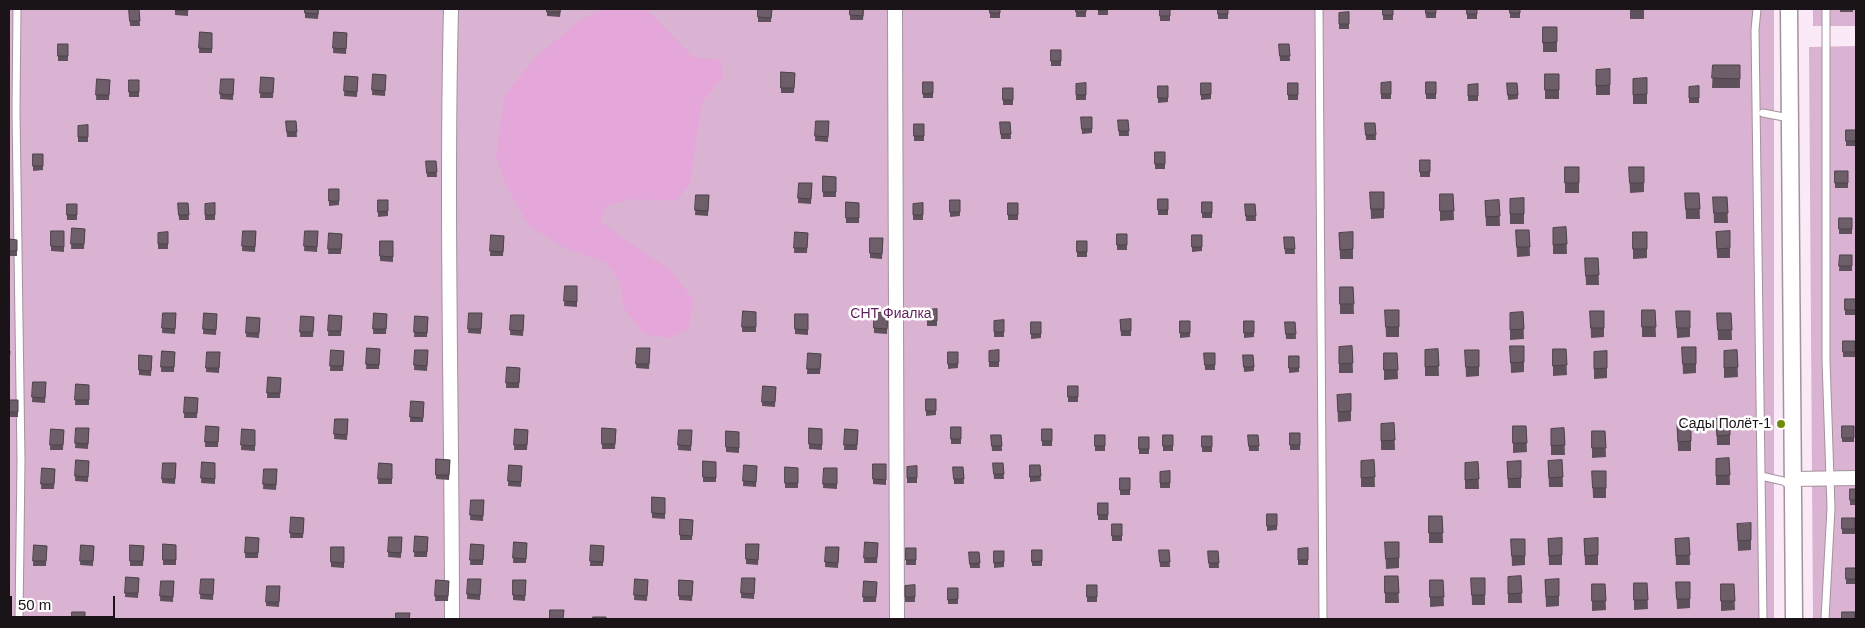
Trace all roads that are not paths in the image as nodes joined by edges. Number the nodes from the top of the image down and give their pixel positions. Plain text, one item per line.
1 (17, 9) edge
2 (451, 9) edge
3 (895, 9) edge
4 (1320, 9) edge
5 (1757, 9) edge
6 (1789, 9) edge
7 (1826, 9) edge
8 (1763, 113) dead end
9 (1790, 118) junction
10 (1761, 476) junction
11 (1830, 478) junction
12 (1856, 478) edge
13 (1793, 483) junction
14 (19, 619) edge
15 (452, 619) edge
16 (897, 619) edge
17 (1323, 619) edge
18 (1763, 619) edge
19 (1794, 619) edge
20 (1824, 619) edge

1 - 14 lane
2 - 15 street
3 - 16 street
4 - 17 lane
5 - 10 lane
6 - 9 street
7 - 11 lane
8 - 9 lane
9 - 13 street
10 - 13 lane
10 - 18 lane
11 - 12 street
11 - 13 street
11 - 20 lane
13 - 19 street

